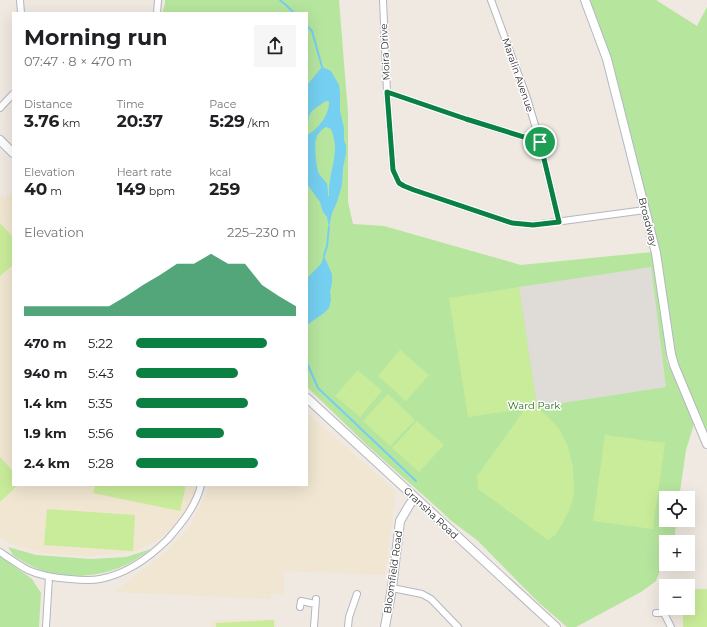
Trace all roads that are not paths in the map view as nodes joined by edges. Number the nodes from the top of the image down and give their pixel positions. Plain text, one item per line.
1 (20, 0) edge
2 (158, 0) edge
3 (383, 0) edge
4 (491, 0) edge
5 (585, 0) edge
6 (22, 12) edge
7 (157, 12) edge
8 (387, 92) junction
9 (12, 95) edge
10 (0, 108) edge
11 (0, 140) edge
12 (540, 142) junction
13 (12, 152) edge
14 (646, 210) junction
15 (559, 222) junction
16 (308, 399) edge
17 (707, 444) edge
18 (201, 486) edge
19 (415, 498) junction
20 (0, 552) edge
21 (49, 577) junction
22 (392, 588) junction
23 (357, 594) dead end
24 (300, 607) dead end
25 (656, 613) dead end
26 (46, 627) edge
27 (314, 627) edge
28 (348, 627) edge
29 (386, 627) edge
30 (458, 627) edge
31 (556, 627) edge
32 (672, 627) edge

1 - 6 street
2 - 7 street
3 - 8 street, Moira Drive
4 - 12 street, Maralin Avenue
5 - 14 street, Broadway
8 - 12 street
8 - 15 street, Moira Drive
9 - 10 street
11 - 13 street
12 - 15 street, Maralin Avenue
14 - 15 street, Moira Drive
14 - 17 street, Broadway
16 - 19 street, Gransha Road
18 - 21 street
19 - 22 street, Bloomfield Road
19 - 31 street, Gransha Road
20 - 21 street
21 - 26 street
22 - 29 street, Bloomfield Road
22 - 30 street
23 - 28 street
24 - 27 street
25 - 32 street

